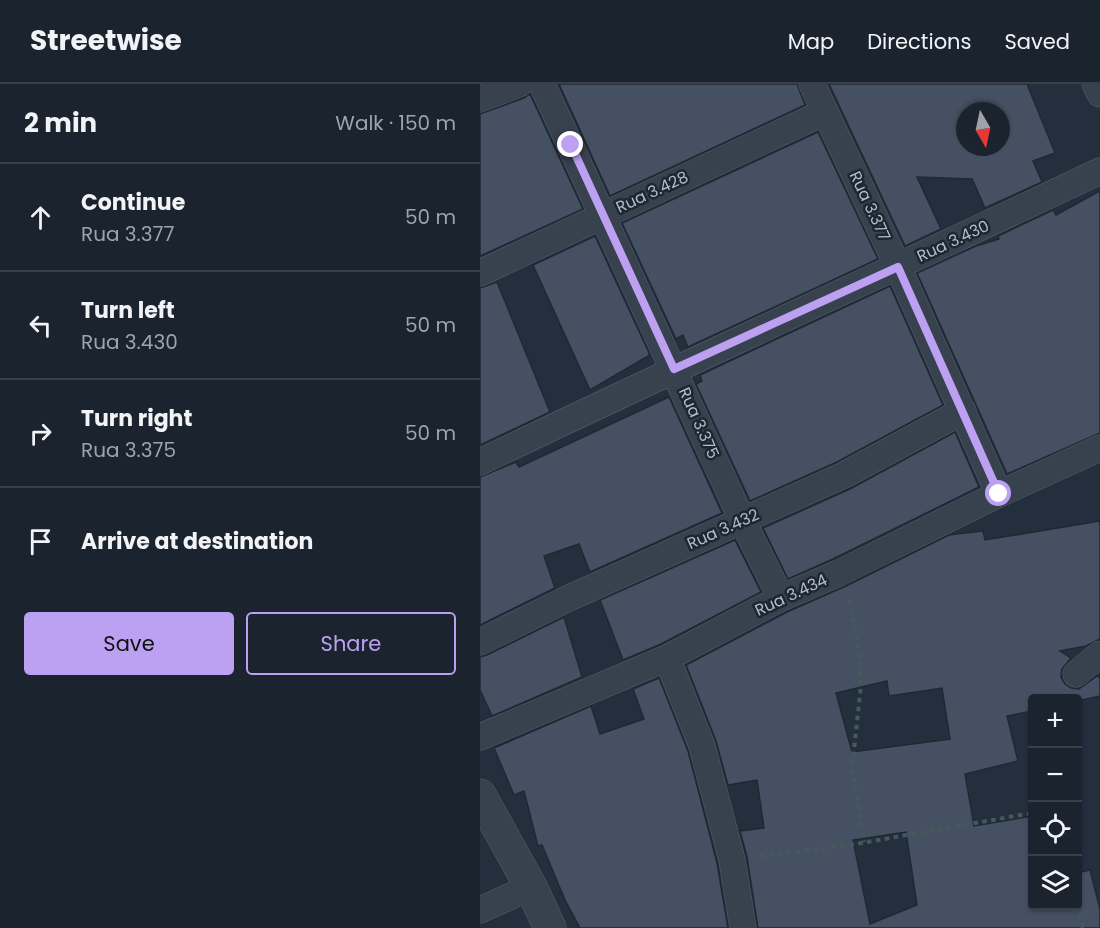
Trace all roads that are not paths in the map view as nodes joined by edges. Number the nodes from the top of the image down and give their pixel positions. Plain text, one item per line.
1 (519, 84) edge
2 (542, 84) edge
3 (812, 84) edge
4 (1095, 84) edge
5 (1100, 94) edge
6 (480, 99) edge
7 (825, 112) junction
8 (1100, 171) edge
9 (604, 214) junction
10 (898, 267) junction
11 (480, 273) edge
12 (674, 369) junction
13 (963, 411) junction
14 (1100, 448) edge
15 (480, 462) edge
16 (999, 494) junction
17 (742, 520) junction
18 (781, 598) junction
19 (480, 642) edge
20 (1100, 654) edge
21 (667, 658) junction
22 (1076, 674) dead end
23 (480, 737) edge
24 (480, 795) edge
25 (531, 887) junction
26 (480, 909) edge
27 (550, 928) edge
28 (742, 928) edge

1 - 6 street
2 - 9 street, Rua 3.375
3 - 7 street, Rua 3.377
4 - 5 street
7 - 9 street, Rua 3.428
7 - 10 street, Rua 3.377
8 - 10 street, Rua 3.430
9 - 11 street, Rua 3.428
9 - 12 street, Rua 3.375
10 - 12 street, Rua 3.430
10 - 13 street, Rua 3.377
12 - 15 street, Rua 3.430
12 - 17 street, Rua 3.375
13 - 16 street, Rua 3.377
13 - 17 street, Rua 3.432
14 - 16 street, Rua 3.434
16 - 18 street, Rua 3.434
17 - 18 street, Rua 3.375
17 - 19 street, Rua 3.432
18 - 21 street, Rua 3.434
20 - 22 street
21 - 23 street, Rua 3.434
21 - 28 street
24 - 25 street
25 - 26 street
25 - 27 street

